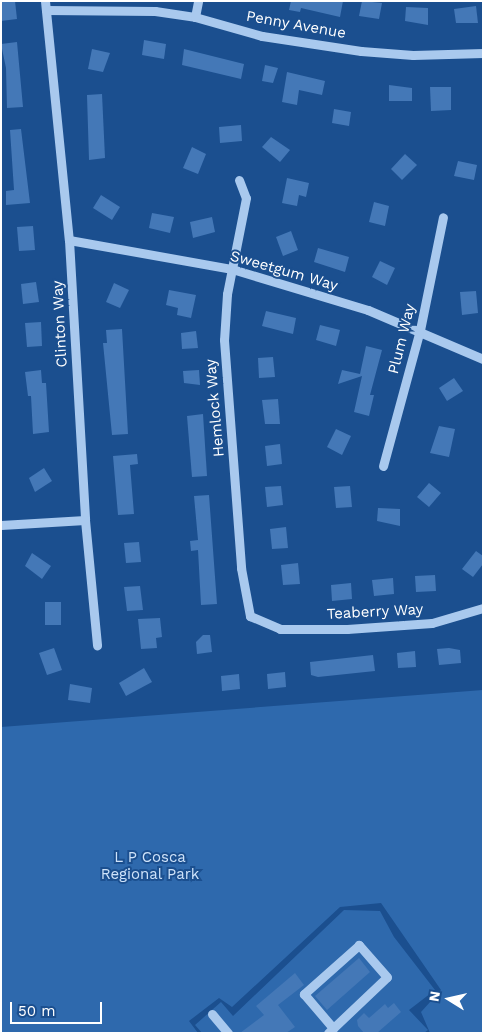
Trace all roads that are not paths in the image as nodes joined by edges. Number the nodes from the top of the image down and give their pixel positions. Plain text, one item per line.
1 (198, 1) edge
2 (46, 6) edge
3 (195, 17) junction
4 (483, 53) edge
5 (240, 180) dead end
6 (442, 217) dead end
7 (69, 240) junction
8 (232, 269) junction
9 (420, 330) junction
10 (483, 359) edge
11 (383, 466) dead end
12 (85, 520) junction
13 (1, 525) edge
14 (483, 608) edge
15 (267, 625) joint
16 (96, 645) dead end
17 (212, 1014) dead end
18 (331, 1030) edge
19 (228, 1033) edge

1 - 3 street
2 - 3 street, Penny Avenue
2 - 7 street, Clinton Way
3 - 4 street, Penny Avenue
5 - 8 street, Hemlock Way
6 - 9 street, Plum Way
7 - 8 street, Sweetgum Way
7 - 12 street, Clinton Way
8 - 9 street, Sweetgum Way
8 - 15 street, Hemlock Way
9 - 10 street, Sweetgum Way
9 - 11 street, Plum Way
12 - 13 street
12 - 16 street, Clinton Way
14 - 15 street, Teaberry Way
17 - 19 street
18 - 18 street

